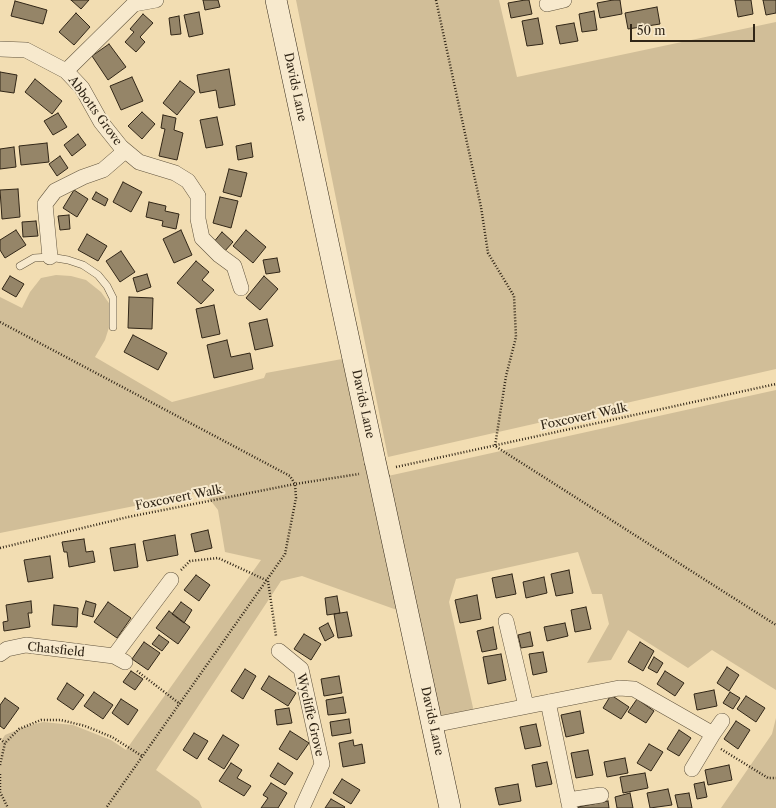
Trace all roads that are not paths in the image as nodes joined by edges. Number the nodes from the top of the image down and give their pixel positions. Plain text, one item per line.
1 (156, 0) edge
2 (276, 0) edge
3 (564, 0) edge
4 (131, 2) edge
5 (547, 4) dead end
6 (0, 49) edge
7 (66, 71) junction
8 (125, 151) junction
9 (50, 256) junction
10 (20, 266) dead end
11 (241, 288) dead end
12 (113, 327) dead end
13 (171, 580) road end
14 (506, 621) dead end
15 (279, 651) road end
16 (0, 654) edge
17 (548, 702) junction
18 (526, 706) junction
19 (722, 721) dead end
20 (433, 725) junction
21 (711, 738) junction
22 (692, 769) dead end
23 (601, 795) dead end
24 (569, 804) edge
25 (302, 808) edge
26 (450, 808) edge

1 - 4 street, Abbotts Grove
2 - 20 street, Davids Lane
3 - 5 street
4 - 7 street, Abbotts Grove
6 - 7 street, Abbotts Grove
7 - 8 street, Abbotts Grove
8 - 9 street, Abbotts Grove
8 - 11 street, Abbotts Grove
9 - 10 lane
9 - 12 lane
13 - 16 street, Chatsfield
14 - 18 street
15 - 25 street, Wycliffe Grove
17 - 18 street
17 - 21 street
17 - 24 street
18 - 20 street
19 - 21 street
20 - 26 street, Davids Lane
21 - 22 street
23 - 24 street

